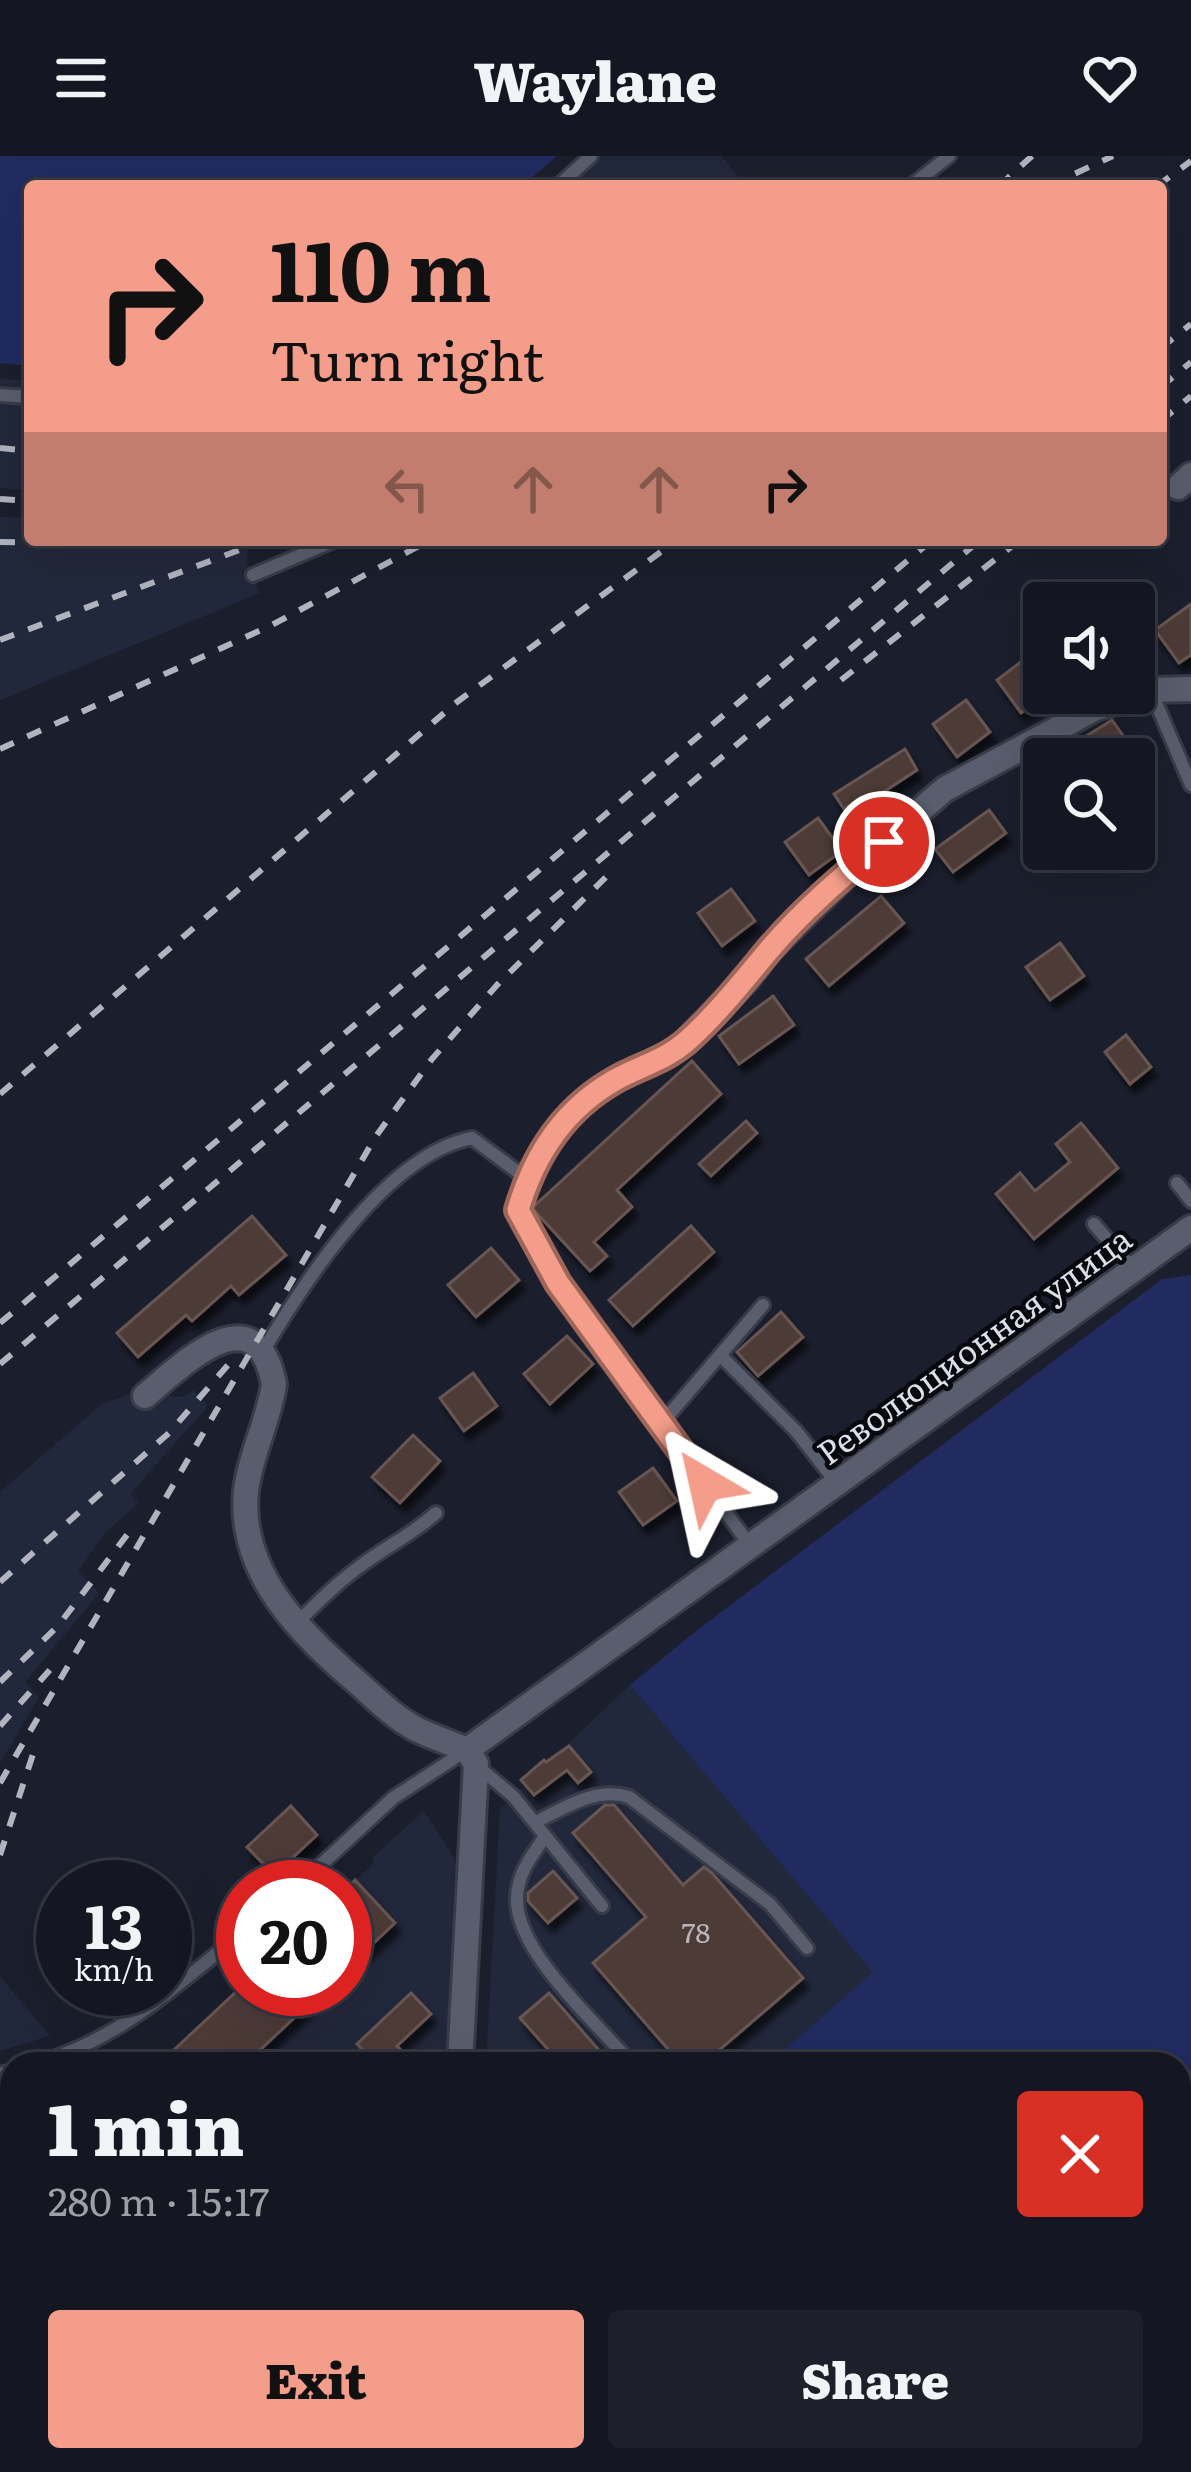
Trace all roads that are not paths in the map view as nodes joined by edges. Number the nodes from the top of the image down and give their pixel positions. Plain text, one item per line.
1 (591, 156) edge
2 (949, 156) edge
3 (565, 180) edge
4 (919, 180) edge
5 (322, 546) edge
6 (253, 575) dead end
7 (1191, 689) edge
8 (1155, 690) edge
9 (1155, 702) edge
10 (1085, 714) edge
11 (1191, 785) edge
12 (686, 1042) joint
13 (527, 1179) junction
14 (1177, 1183) dead end
15 (1191, 1201) edge
16 (1094, 1224) dead end
17 (1187, 1239) edge
18 (1134, 1270) junction
19 (763, 1305) dead end
20 (261, 1354) junction
21 (720, 1355) junction
22 (146, 1396) dead end
23 (661, 1424) junction
24 (836, 1482) junction
25 (436, 1513) dead end
26 (749, 1544) junction
27 (296, 1624) junction
28 (471, 1757) junction
29 (536, 1822) junction
30 (544, 1838) junction
31 (326, 1860) edge
32 (602, 1906) dead end
33 (807, 1948) dead end
34 (216, 1954) edge
35 (74, 2052) edge
36 (460, 2052) edge
37 (622, 2052) edge

1 - 3 lane
2 - 4 lane
5 - 6 lane
7 - 8 street
9 - 11 lane
10 - 12 street
12 - 13 lane
13 - 20 lane
13 - 23 lane
14 - 15 lane
16 - 18 lane
17 - 18 street, Революционная улица
18 - 24 street, Революционная улица
19 - 21 lane
20 - 22 street
20 - 27 street
21 - 23 lane
21 - 24 lane
23 - 26 lane
24 - 26 street, Революционная улица
25 - 27 lane
26 - 28 street, Революционная улица
27 - 28 street
28 - 29 lane
28 - 31 lane
28 - 36 street
29 - 30 lane
29 - 33 lane
30 - 32 lane
30 - 37 lane
34 - 35 lane

